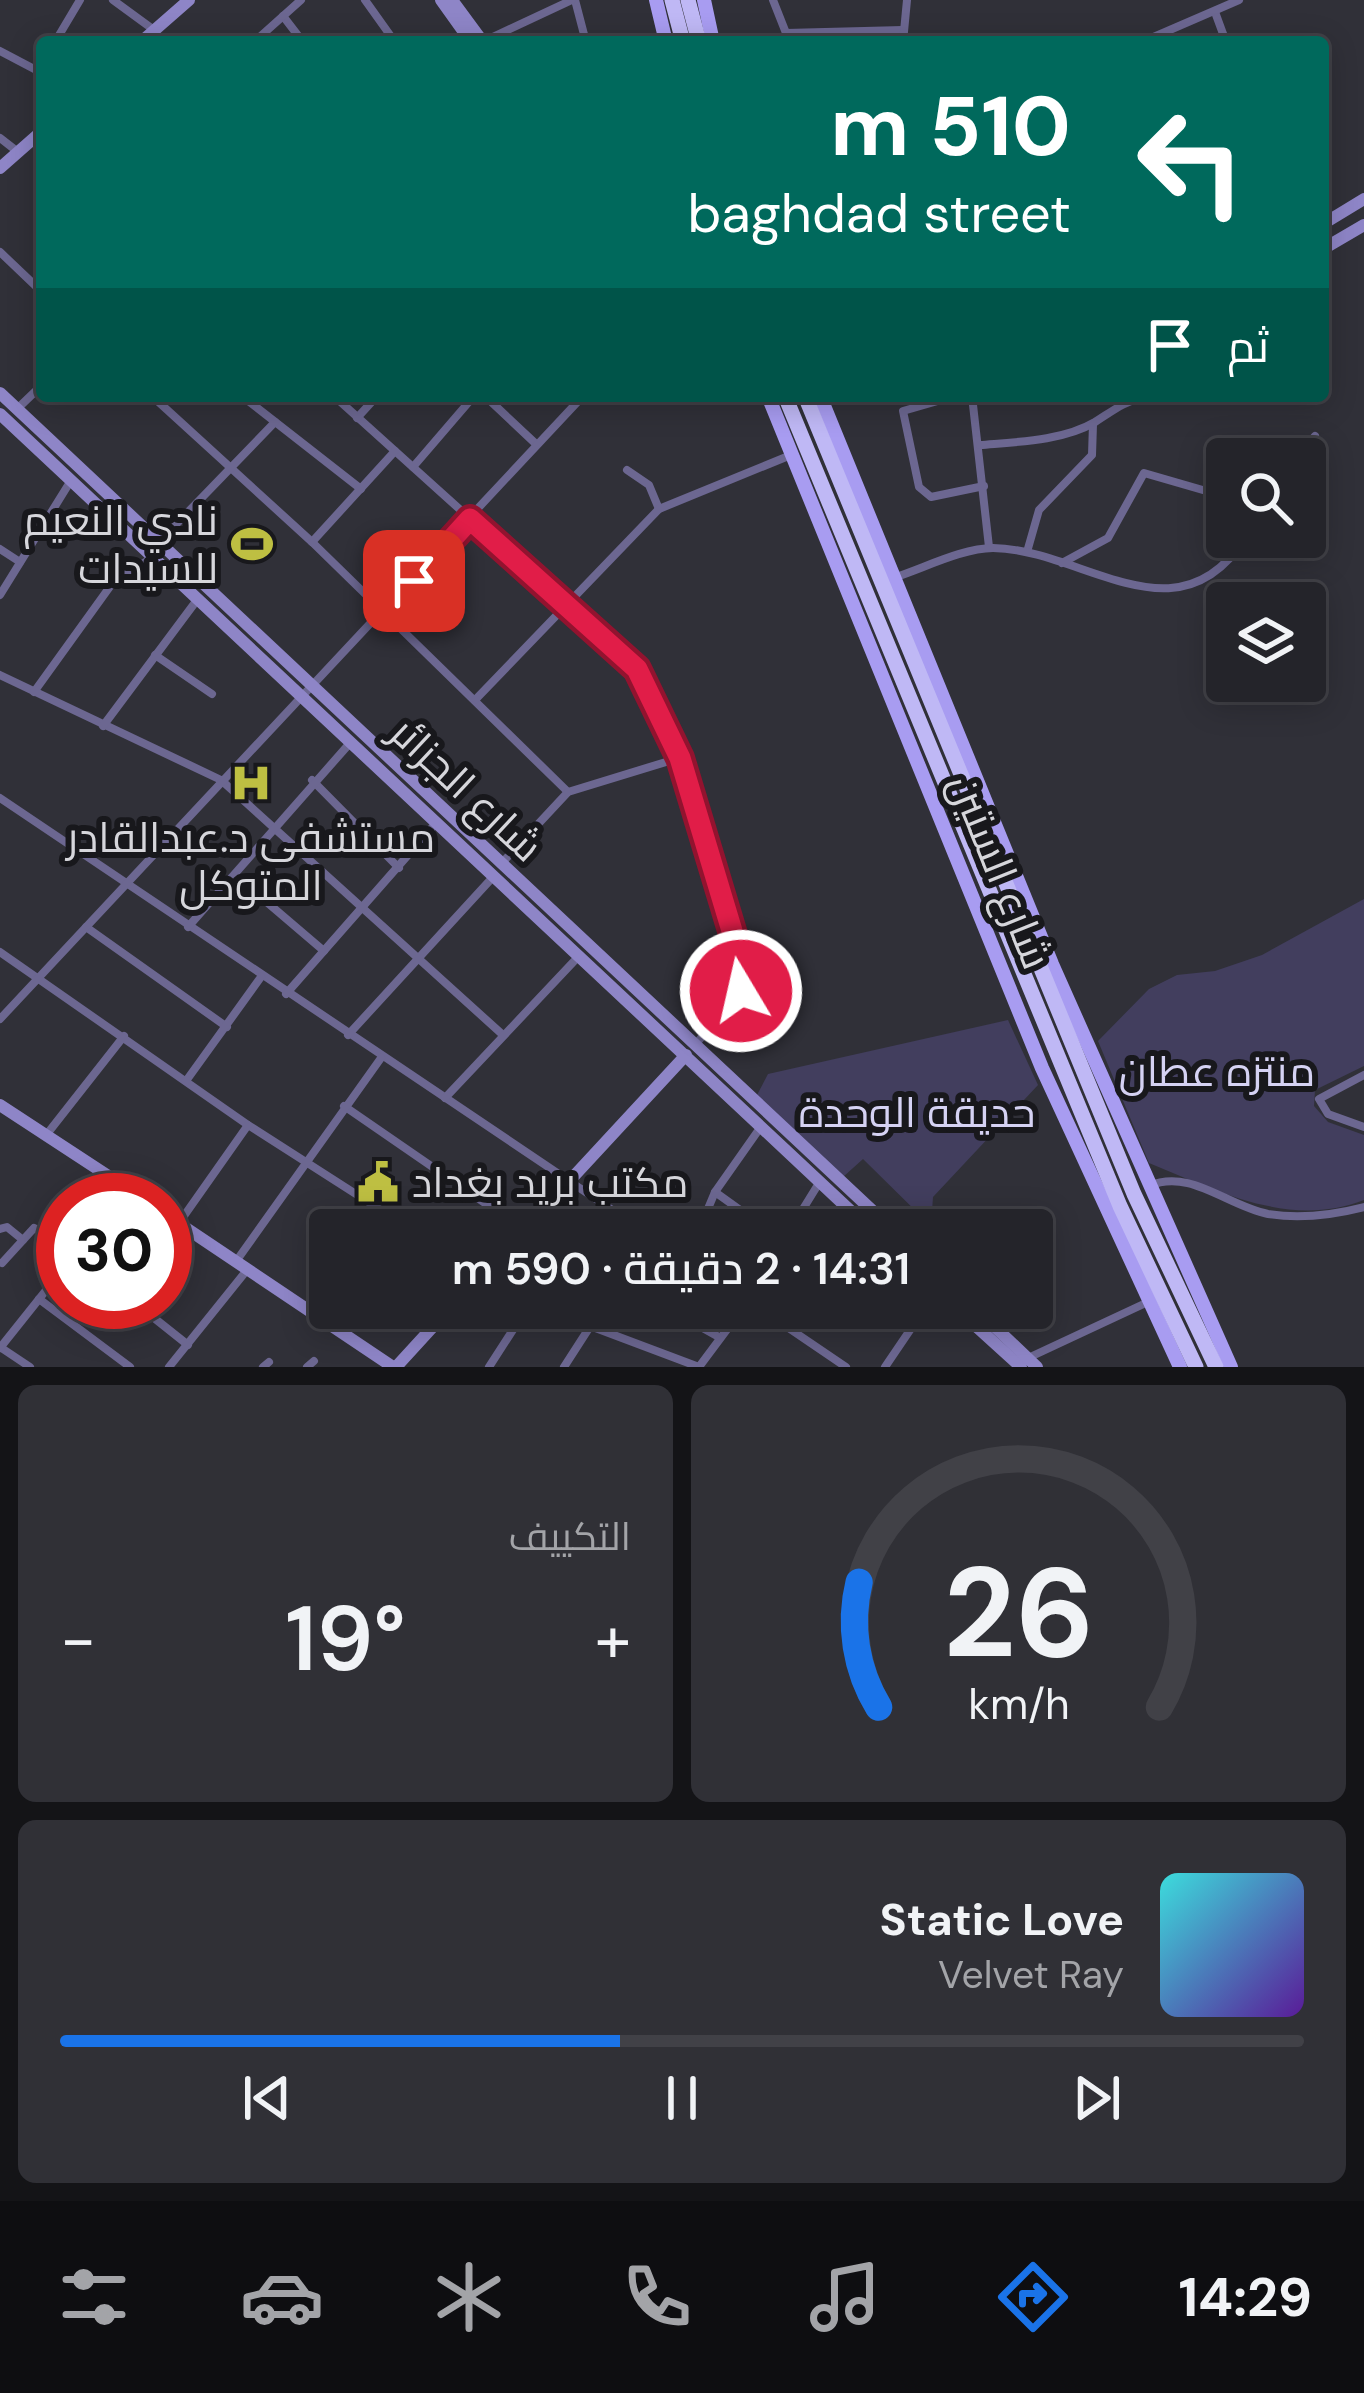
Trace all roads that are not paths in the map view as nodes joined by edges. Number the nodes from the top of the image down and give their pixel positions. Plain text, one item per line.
1 (80, 0) edge
2 (113, 0) edge
3 (189, 0) edge
4 (301, 0) edge
5 (365, 0) edge
6 (441, 0) edge
7 (452, 0) edge
8 (573, 0) edge
9 (656, 0) edge
10 (672, 0) edge
11 (688, 0) edge
12 (704, 0) edge
13 (773, 0) edge
14 (907, 0) edge
15 (1239, 0) edge
16 (1215, 12) junction
17 (283, 16) junction
18 (154, 30) junction
19 (903, 30) junction
20 (59, 36) edge
21 (148, 36) edge
22 (261, 36) edge
23 (298, 36) edge
24 (391, 36) edge
25 (467, 36) edge
26 (479, 36) edge
27 (496, 36) edge
28 (584, 36) edge
29 (665, 36) edge
30 (681, 36) edge
31 (697, 36) edge
32 (712, 36) edge
33 (903, 36) edge
34 (1157, 36) edge
35 (1224, 36) edge
36 (0, 51) edge
37 (36, 70) edge
38 (36, 136) edge
39 (0, 138) edge
40 (18, 152) junction
41 (0, 168) edge
42 (1364, 199) edge
43 (1329, 220) edge
44 (1364, 225) edge
45 (1329, 245) edge
46 (0, 252) edge
47 (36, 286) edge
48 (36, 391) edge
49 (0, 393) edge
50 (158, 402) edge
51 (250, 402) edge
52 (340, 402) edge
53 (372, 402) edge
54 (469, 402) edge
55 (491, 402) edge
56 (577, 402) edge
57 (771, 402) edge
58 (787, 402) edge
59 (808, 402) edge
60 (822, 402) edge
61 (934, 402) edge
62 (972, 402) edge
63 (1123, 402) edge
64 (17, 409) junction
65 (0, 414) edge
66 (357, 418) junction
67 (275, 422) junction
68 (1093, 424) junction
69 (536, 444) junction
70 (980, 445) junction
71 (394, 451) junction
72 (793, 454) junction
73 (74, 467) junction
74 (413, 467) junction
75 (231, 469) junction
76 (627, 470) dead end
77 (70, 482) junction
78 (984, 486) junction
79 (361, 489) junction
80 (1206, 490) edge
81 (852, 496) junction
82 (659, 509) junction
83 (470, 519) junction
84 (312, 542) junction
85 (158, 543) junction
86 (989, 548) junction
87 (0, 549) edge
88 (842, 552) junction
89 (1027, 552) junction
90 (152, 558) junction
91 (1227, 558) edge
92 (20, 562) junction
93 (1059, 564) junction
94 (894, 578) junction
95 (0, 595) edge
96 (197, 600) junction
97 (567, 601) junction
98 (386, 612) junction
99 (154, 655) junction
100 (0, 675) edge
101 (34, 692) junction
102 (306, 692) junction
103 (212, 694) dead end
104 (476, 699) junction
105 (103, 726) junction
106 (351, 742) junction
107 (680, 758) junction
108 (220, 780) junction
109 (312, 780) junction
110 (568, 792) junction
111 (0, 798) edge
112 (437, 822) junction
113 (274, 827) junction
114 (399, 868) junction
115 (497, 871) junction
116 (235, 875) junction
117 (128, 881) junction
118 (995, 882) junction
119 (364, 906) junction
120 (86, 927) junction
121 (188, 927) junction
122 (324, 951) junction
123 (0, 952) edge
124 (417, 954) junction
125 (579, 956) junction
126 (1046, 966) junction
127 (261, 977) junction
128 (38, 979) junction
129 (286, 994) junction
130 (2, 1013) edge
131 (227, 1027) junction
132 (503, 1035) junction
133 (124, 1036) junction
134 (348, 1036) junction
135 (694, 1046) junction
136 (381, 1058) junction
137 (684, 1058) junction
138 (1059, 1062) junction
139 (1042, 1068) junction
140 (1364, 1076) edge
141 (186, 1081) junction
142 (445, 1098) junction
143 (0, 1106) edge
144 (344, 1106) junction
145 (248, 1125) junction
146 (1364, 1126) edge
147 (760, 1128) junction
148 (46, 1135) junction
149 (307, 1160) junction
150 (96, 1173) edge
151 (572, 1180) junction
152 (819, 1183) junction
153 (1148, 1187) junction
154 (715, 1192) junction
155 (192, 1205) edge
156 (1364, 1207) edge
157 (379, 1209) edge
158 (494, 1209) edge
159 (544, 1209) edge
160 (613, 1209) edge
161 (708, 1209) edge
162 (739, 1209) edge
163 (803, 1209) edge
164 (848, 1209) edge
165 (868, 1209) edge
166 (0, 1229) edge
167 (36, 1229) edge
168 (192, 1231) edge
169 (23, 1240) junction
170 (2, 1263) edge
171 (243, 1264) junction
172 (1149, 1301) junction
173 (36, 1303) edge
174 (309, 1308) edge
175 (79, 1329) edge
176 (168, 1329) edge
177 (340, 1329) edge
178 (430, 1329) edge
179 (513, 1329) edge
180 (588, 1329) edge
181 (598, 1329) edge
182 (704, 1329) edge
183 (724, 1329) edge
184 (790, 1329) edge
185 (911, 1329) edge
186 (981, 1329) edge
187 (993, 1329) edge
188 (717, 1336) junction
189 (188, 1345) junction
190 (0, 1348) edge
191 (1024, 1365) edge
192 (30, 1367) edge
193 (130, 1367) edge
194 (169, 1367) edge
195 (395, 1367) edge
196 (489, 1367) edge
197 (564, 1367) edge
198 (846, 1367) edge
199 (885, 1367) edge
200 (1180, 1367) edge
201 (1196, 1367) edge
202 (1216, 1367) edge
203 (1231, 1367) edge

1 - 20 street
2 - 18 street
3 - 18 main road
4 - 17 street
5 - 24 street
6 - 25 main road
7 - 26 main road
8 - 27 street
8 - 28 street
9 - 29 main road
10 - 30 highway
11 - 31 highway
12 - 32 main road
13 - 19 street
14 - 19 street
15 - 16 street
16 - 34 street
16 - 35 street
17 - 22 street
17 - 23 street
18 - 21 main road
19 - 33 street
36 - 37 street
38 - 40 main road
39 - 40 street
40 - 41 main road
42 - 43 main road
44 - 45 main road
46 - 47 street
48 - 64 street
49 - 64 main road, شارع الجزائر
50 - 75 street
51 - 67 street
52 - 66 street
53 - 66 street
54 - 74 street
55 - 69 street
56 - 69 street
57 - 72 main road, شارع الستين
58 - 88 highway, شارع الستين
59 - 81 highway, شارع الستين
60 - 81 main road, شارع الستين
61 - 78 street
62 - 70 street
63 - 68 street
64 - 73 main road, شارع الجزائر
65 - 77 main road, شارع الجزائر
66 - 71 street
67 - 75 street
67 - 79 street
68 - 70 street
68 - 89 street
69 - 83 street
70 - 78 street
71 - 74 street
71 - 79 street
72 - 82 street
72 - 88 main road, شارع الستين
73 - 77 main road
73 - 85 main road, شارع الجزائر
74 - 83 street
75 - 84 street
75 - 85 street
76 - 82 street
77 - 90 main road, شارع الجزائر
77 - 92 street
78 - 86 street
79 - 84 street
80 - 93 street
81 - 94 main road, شارع الستين
81 - 118 highway, شارع الستين
82 - 97 street
83 - 97 street
83 - 98 street
84 - 98 street
85 - 102 main road, شارع الجزائر
86 - 89 street
86 - 94 street
87 - 92 street
88 - 118 highway, شارع الستين
88 - 139 main road, شارع الستين
89 - 93 street
90 - 96 main road, شارع الجزائر
90 - 101 street
91 - 93 street
92 - 95 street
94 - 126 main road, شارع الستين
96 - 99 street
96 - 102 main road, شارع الجزائر
97 - 104 street
97 - 107 street
98 - 102 street
98 - 104 street
99 - 103 street
99 - 105 street
100 - 101 street
101 - 105 street
102 - 106 main road, شارع الجزائر
102 - 108 street
102 - 115 main road, شارع الجزائر
104 - 110 street
105 - 108 street
106 - 109 street
106 - 112 main road, شارع الجزائر
107 - 110 street
107 - 135 street
108 - 113 street
108 - 117 street
109 - 113 street
109 - 114 street
110 - 115 street
111 - 117 street
112 - 114 street
112 - 115 main road, شارع الجزائر
113 - 116 street
113 - 119 street
114 - 119 street
115 - 124 street
115 - 125 main road, شارع الجزائر
115 - 135 main road, شارع الجزائر
116 - 121 street
116 - 122 street
117 - 120 street
117 - 121 street
118 - 126 highway, شارع الستين
118 - 138 highway, شارع الستين
119 - 122 street
119 - 124 street
120 - 128 street
120 - 131 street
121 - 127 street
122 - 129 street
123 - 128 street
124 - 132 street
124 - 134 street
125 - 132 street
125 - 137 main road, شارع الجزائر
126 - 153 main road, شارع الستين
126 - 202 highway, شارع الستين
127 - 129 street
127 - 131 street
128 - 130 street
128 - 133 street
129 - 134 street
131 - 141 street
132 - 142 street
133 - 141 street
133 - 148 street
134 - 136 street
135 - 137 main road
135 - 165 main road, شارع الجزائر
136 - 142 street
136 - 144 street
137 - 147 main road, شارع الجزائر
137 - 151 main road
138 - 139 highway
138 - 201 highway, شارع الستين
139 - 172 main road, شارع الستين
140 - 146 street
141 - 145 street
142 - 151 street
143 - 148 main road
144 - 149 street
144 - 158 street
145 - 149 street
145 - 155 street
147 - 152 main road, شارع الجزائر
147 - 154 street
148 - 150 main road
149 - 157 street
149 - 171 street
151 - 159 main road
151 - 160 street
152 - 163 street
152 - 164 main road, شارع الجزائر
153 - 156 street
153 - 203 main road, شارع الستين
154 - 161 street
154 - 162 street
166 - 169 street
167 - 169 street
168 - 171 main road
169 - 170 street
171 - 174 main road
171 - 189 street
172 - 191 street
172 - 200 main road, شارع الستين
173 - 190 street
175 - 193 street
176 - 189 street
177 - 195 main road
178 - 195 main road
179 - 196 street
180 - 197 street
181 - 188 street
182 - 188 street
183 - 188 street
184 - 198 street
185 - 199 street
186 - 191 main road
187 - 191 main road
189 - 194 street
190 - 192 street

